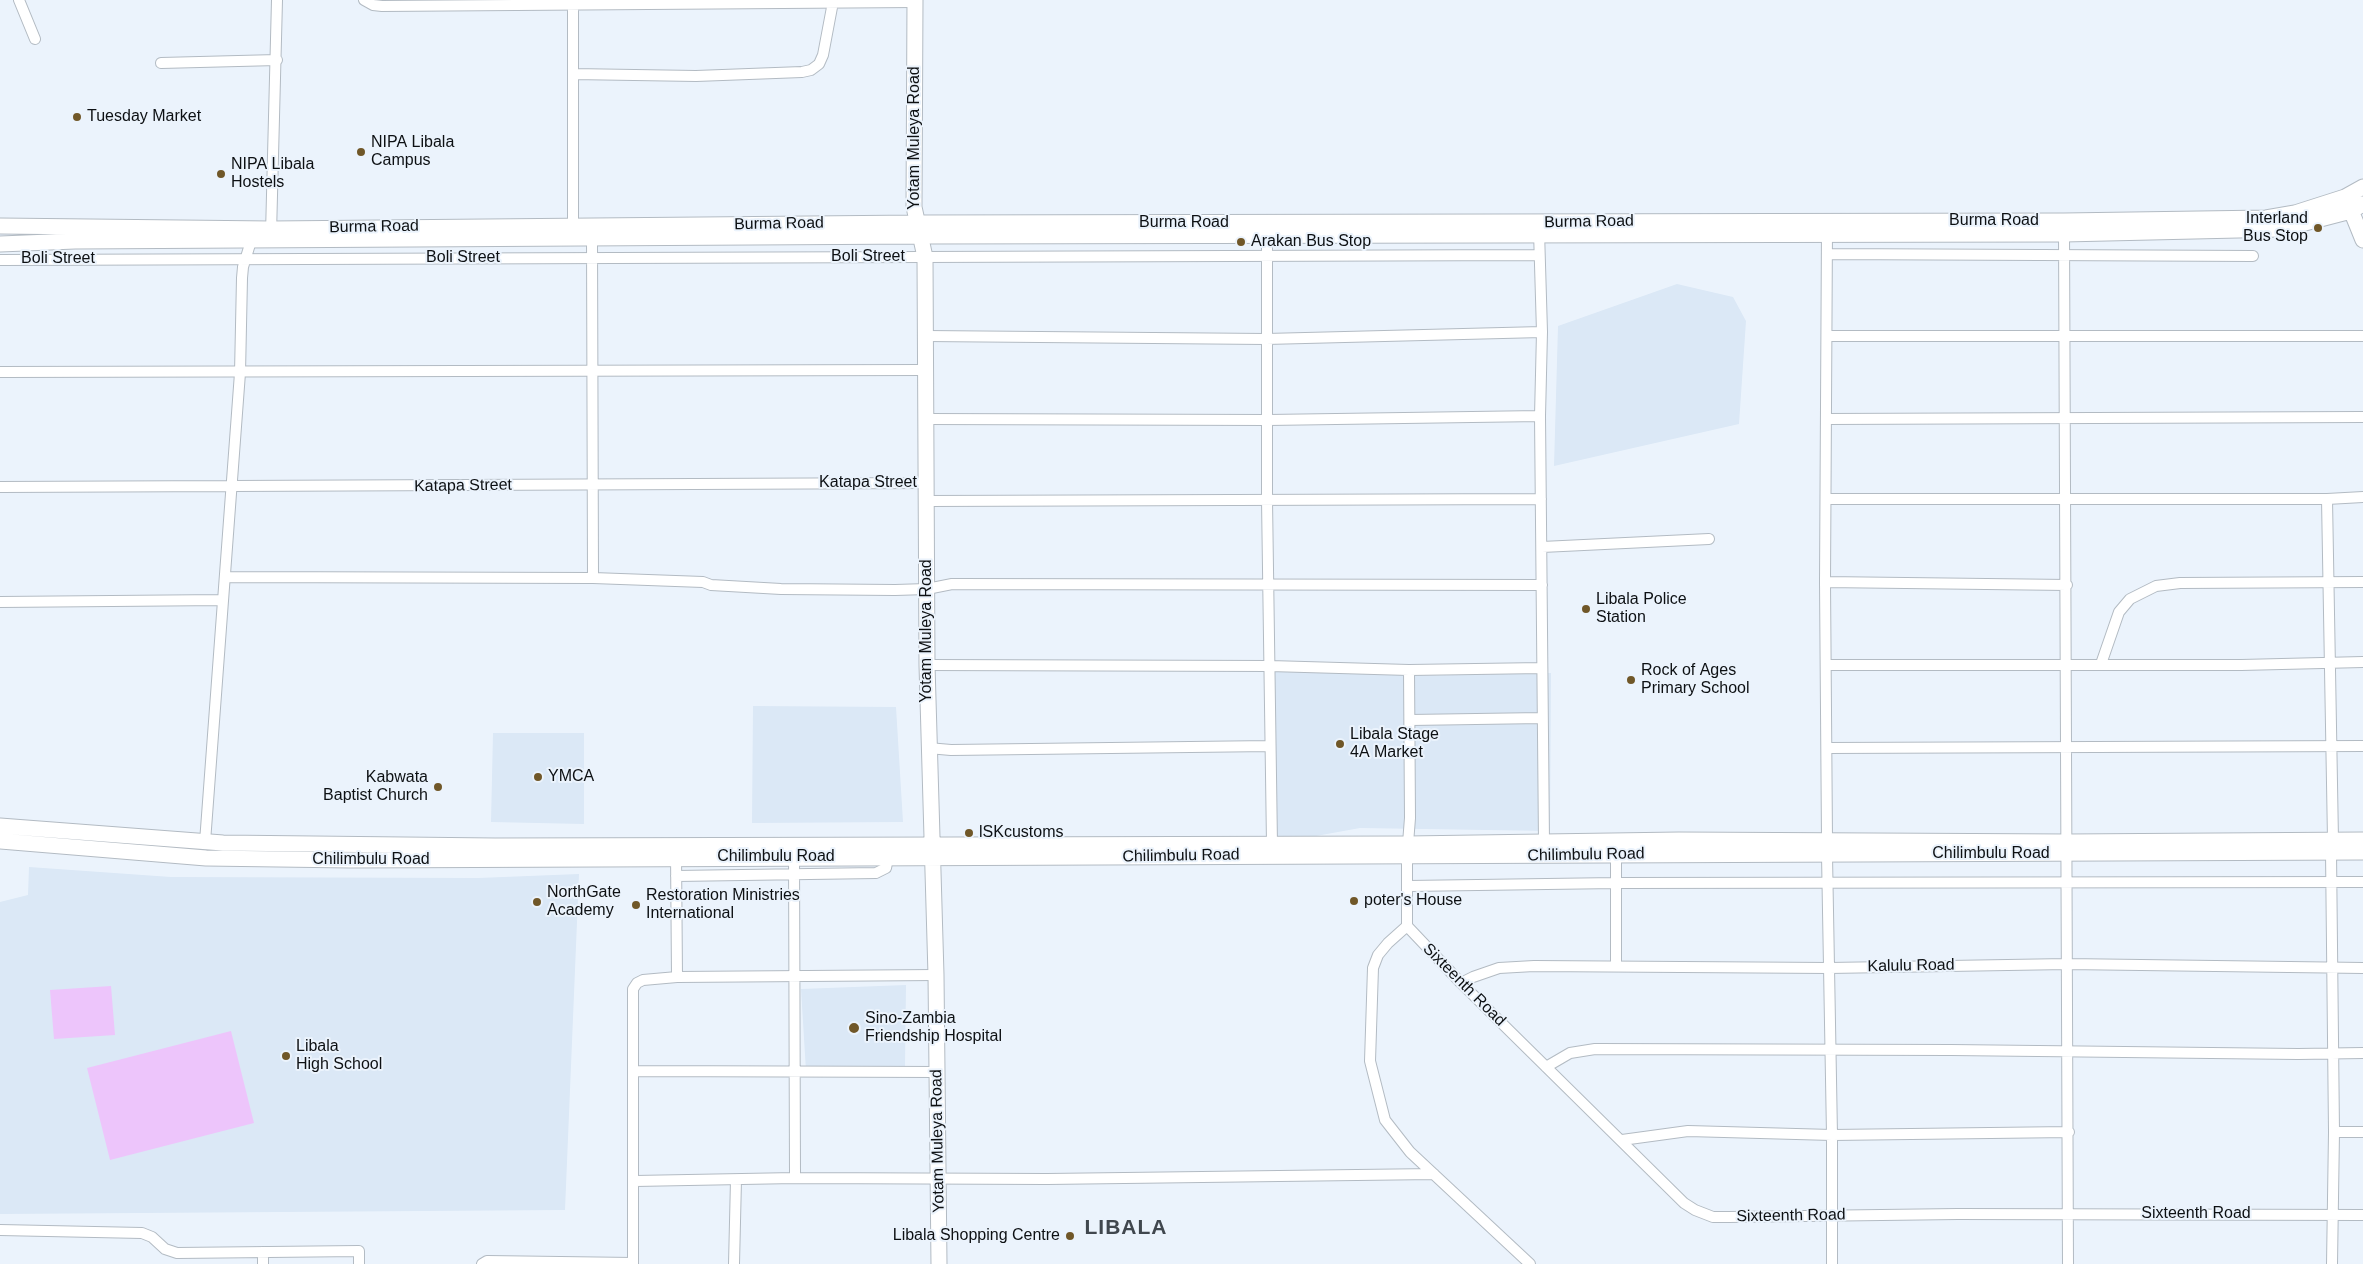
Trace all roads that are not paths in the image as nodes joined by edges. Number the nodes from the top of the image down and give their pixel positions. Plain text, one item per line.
1 (19, 0) edge
2 (277, 0) edge
3 (364, 0) edge
4 (915, 1) edge
5 (573, 2) edge
6 (833, 2) junction
7 (35, 39) dead end
8 (277, 60) junction
9 (161, 63) dead end
10 (573, 74) junction
11 (2363, 187) edge
12 (2353, 204) edge
13 (1827, 221) junction
14 (0, 226) edge
15 (2064, 228) junction
16 (1267, 229) junction
17 (1539, 229) junction
18 (919, 230) junction
19 (573, 233) junction
20 (271, 235) junction
21 (1827, 236) junction
22 (592, 239) junction
23 (2363, 240) edge
24 (251, 241) junction
25 (0, 244) edge
26 (2064, 253) junction
27 (1827, 254) junction
28 (1539, 255) junction
29 (1267, 256) junction
30 (2252, 256) dead end
31 (925, 257) junction
32 (246, 258) junction
33 (592, 258) junction
34 (0, 260) edge
35 (1542, 332) junction
36 (2065, 335) junction
37 (926, 336) junction
38 (1827, 336) junction
39 (2363, 336) edge
40 (1266, 339) junction
41 (926, 370) junction
42 (0, 372) edge
43 (593, 372) junction
44 (240, 373) junction
45 (1540, 416) junction
46 (2363, 417) edge
47 (926, 418) junction
48 (1826, 419) junction
49 (2066, 419) junction
50 (1268, 420) junction
51 (927, 483) junction
52 (593, 484) junction
53 (232, 485) junction
54 (0, 487) edge
55 (2363, 497) edge
56 (1826, 499) junction
57 (2066, 499) junction
58 (2327, 499) junction
59 (1267, 500) junction
60 (1541, 500) junction
61 (927, 501) junction
62 (1709, 539) dead end
63 (1542, 547) junction
64 (225, 577) junction
65 (593, 578) junction
66 (2329, 581) junction
67 (1825, 582) junction
68 (2363, 582) edge
69 (1268, 584) junction
70 (1542, 585) junction
71 (2066, 585) junction
72 (927, 589) junction
73 (224, 600) junction
74 (0, 602) edge
75 (2331, 662) junction
76 (2363, 662) edge
77 (2101, 664) junction
78 (926, 665) junction
79 (1826, 665) junction
80 (2067, 665) junction
81 (1270, 666) junction
82 (1542, 668) junction
83 (1409, 670) junction
84 (1542, 718) junction
85 (1410, 720) junction
86 (1270, 746) junction
87 (2332, 746) junction
88 (2363, 746) edge
89 (2067, 747) junction
90 (928, 748) junction
91 (1827, 748) junction
92 (0, 826) edge
93 (2363, 840) edge
94 (0, 841) edge
95 (206, 842) junction
96 (1544, 842) junction
97 (1272, 844) junction
98 (2332, 846) junction
99 (1827, 847) junction
100 (2068, 848) junction
101 (1407, 850) junction
102 (676, 852) junction
103 (794, 852) junction
104 (931, 852) junction
105 (2363, 852) edge
106 (1616, 854) junction
107 (888, 858) junction
108 (792, 874) junction
109 (676, 876) junction
110 (2068, 882) junction
111 (2332, 882) junction
112 (2363, 882) edge
113 (1616, 883) junction
114 (1828, 883) junction
115 (1408, 886) junction
116 (1407, 926) junction
117 (2067, 964) junction
118 (1616, 966) junction
119 (1829, 968) junction
120 (2332, 968) junction
121 (2363, 968) edge
122 (936, 975) junction
123 (677, 977) junction
124 (794, 978) junction
125 (1461, 983) junction
126 (1830, 1050) junction
127 (2069, 1051) junction
128 (2363, 1053) edge
129 (2332, 1054) junction
130 (1546, 1066) junction
131 (634, 1071) junction
132 (794, 1071) junction
133 (938, 1072) junction
134 (2068, 1132) junction
135 (2334, 1132) junction
136 (2363, 1132) edge
137 (1832, 1135) junction
138 (1622, 1140) junction
139 (1434, 1174) junction
140 (795, 1178) junction
141 (939, 1178) junction
142 (736, 1180) junction
143 (635, 1181) junction
144 (2332, 1214) junction
145 (2363, 1214) edge
146 (1831, 1215) junction
147 (2069, 1215) junction
148 (0, 1230) edge
149 (263, 1252) junction
150 (263, 1264) edge
151 (359, 1264) edge
152 (482, 1264) edge
153 (633, 1264) edge
154 (734, 1264) edge
155 (939, 1264) edge
156 (1530, 1264) edge
157 (1832, 1264) edge
158 (2068, 1264) edge
159 (2332, 1264) edge

1 - 7 street
2 - 8 street
3 - 5 street
4 - 6 street
4 - 18 main road, Yotam Muleya Road
5 - 6 street
5 - 10 street
6 - 10 street
8 - 9 street
8 - 20 street
10 - 19 street
11 - 12 main road, Burma Road
12 - 15 main road, Burma Road
12 - 23 main road
13 - 15 main road, Burma Road
13 - 17 main road, Burma Road
13 - 21 street
14 - 20 main road, Burma Road
15 - 21 main road, Burma Road
15 - 26 street
16 - 17 main road, Burma Road
16 - 18 main road, Burma Road
16 - 29 street
17 - 21 main road, Burma Road
17 - 28 street
18 - 19 main road, Burma Road
18 - 22 main road, Burma Road
18 - 31 main road, Yotam Muleya Road
19 - 20 main road, Burma Road
19 - 22 main road, Burma Road
20 - 24 main road, Burma Road
21 - 27 street
22 - 33 street
24 - 25 main road, Burma Road
24 - 32 street
26 - 27 street
26 - 30 street
26 - 36 street
27 - 38 street
28 - 29 street, Boli Street
28 - 35 street
29 - 31 street, Boli Street
29 - 40 street
31 - 33 street, Boli Street
31 - 37 main road, Yotam Muleya Road
32 - 33 street, Boli Street
32 - 34 street, Boli Street
32 - 44 street
33 - 43 street
35 - 40 street
35 - 45 street
36 - 38 street
36 - 39 street
36 - 49 street
37 - 40 street
37 - 41 main road, Yotam Muleya Road
38 - 48 street
40 - 50 street
41 - 43 street
41 - 47 main road, Yotam Muleya Road
42 - 44 street
43 - 44 street
43 - 52 street
44 - 53 street
45 - 50 street
45 - 60 street
46 - 49 street
47 - 50 street
47 - 51 main road, Yotam Muleya Road
48 - 49 street
48 - 56 street
49 - 57 street
50 - 59 street
51 - 52 street, Katapa Street
51 - 61 main road, Yotam Muleya Road
52 - 53 street, Katapa Street
52 - 65 street
53 - 54 street, Katapa Street
53 - 64 street
55 - 58 street
56 - 57 street
56 - 67 street
57 - 58 street
57 - 71 street
58 - 66 street
59 - 60 street
59 - 61 street
59 - 69 street
60 - 63 street
61 - 72 main road, Yotam Muleya Road
62 - 63 street
63 - 70 street
64 - 65 street
64 - 73 street
65 - 72 street
66 - 68 street
66 - 75 street
66 - 77 street
67 - 71 street
67 - 79 street
69 - 70 street
69 - 72 street
69 - 81 street
70 - 82 street
71 - 80 street
72 - 78 main road, Yotam Muleya Road
73 - 74 street
73 - 95 street
75 - 76 street
75 - 77 street
75 - 87 street
77 - 80 street
78 - 81 street
78 - 90 main road, Yotam Muleya Road
79 - 80 street
79 - 91 street
80 - 89 street
81 - 83 street
81 - 86 street
82 - 83 street
82 - 84 street
83 - 85 street
84 - 85 street
84 - 96 street
85 - 101 street
86 - 90 street
86 - 97 street
87 - 88 street
87 - 89 street
87 - 98 street
89 - 91 street
89 - 100 street
90 - 104 main road, Yotam Muleya Road
91 - 99 street
92 - 95 main road, Chilimbulu Road
93 - 98 main road, Chilimbulu Road
94 - 102 main road, Chilimbulu Road
95 - 102 main road, Chilimbulu Road
96 - 99 main road, Chilimbulu Road
96 - 101 main road, Chilimbulu Road
97 - 101 main road, Chilimbulu Road
97 - 104 main road, Chilimbulu Road
98 - 100 main road, Chilimbulu Road
98 - 105 main road, Chilimbulu Road
98 - 111 street
99 - 100 main road, Chilimbulu Road
99 - 106 main road, Chilimbulu Road
99 - 114 street
100 - 110 street
101 - 104 main road, Chilimbulu Road
101 - 106 main road, Chilimbulu Road
101 - 115 street
102 - 103 main road, Chilimbulu Road
102 - 109 street
103 - 104 main road, Chilimbulu Road
103 - 107 main road, Chilimbulu Road
103 - 108 street
104 - 107 main road, Chilimbulu Road
104 - 122 main road, Yotam Muleya Road
106 - 113 street
107 - 108 street
108 - 109 street
108 - 124 street
109 - 123 street
110 - 111 street
110 - 114 street
110 - 117 street
111 - 112 street
111 - 120 street
113 - 114 street
113 - 115 street
113 - 118 street
114 - 119 street
115 - 116 street
116 - 125 street, Sixteenth Road
116 - 139 street
117 - 119 street, Kalulu Road
117 - 120 street, Kalulu Road
117 - 127 street
118 - 119 street, Kalulu Road
118 - 125 street, Kalulu Road
119 - 126 street
120 - 121 street, Kalulu Road
120 - 129 street
122 - 124 street
122 - 133 main road, Yotam Muleya Road
123 - 124 street
123 - 131 street
124 - 132 street
125 - 130 street, Sixteenth Road
126 - 127 street
126 - 130 street
126 - 137 street
127 - 129 street
127 - 134 street
128 - 129 street
129 - 135 street
130 - 138 street, Sixteenth Road
131 - 132 street
131 - 143 street
132 - 133 street
132 - 140 street
133 - 141 main road, Yotam Muleya Road
134 - 137 street
134 - 147 street
135 - 136 street
135 - 144 street
137 - 138 street
137 - 146 street
138 - 146 street, Sixteenth Road
139 - 141 street
139 - 156 street
140 - 141 street
140 - 142 street
141 - 155 main road, Yotam Muleya Road
142 - 143 street
142 - 154 street
143 - 153 street
144 - 145 street, Sixteenth Road
144 - 147 street, Sixteenth Road
144 - 159 street
146 - 147 street, Sixteenth Road
146 - 157 street
147 - 158 street
148 - 149 street
149 - 150 street
149 - 151 street
152 - 153 street

